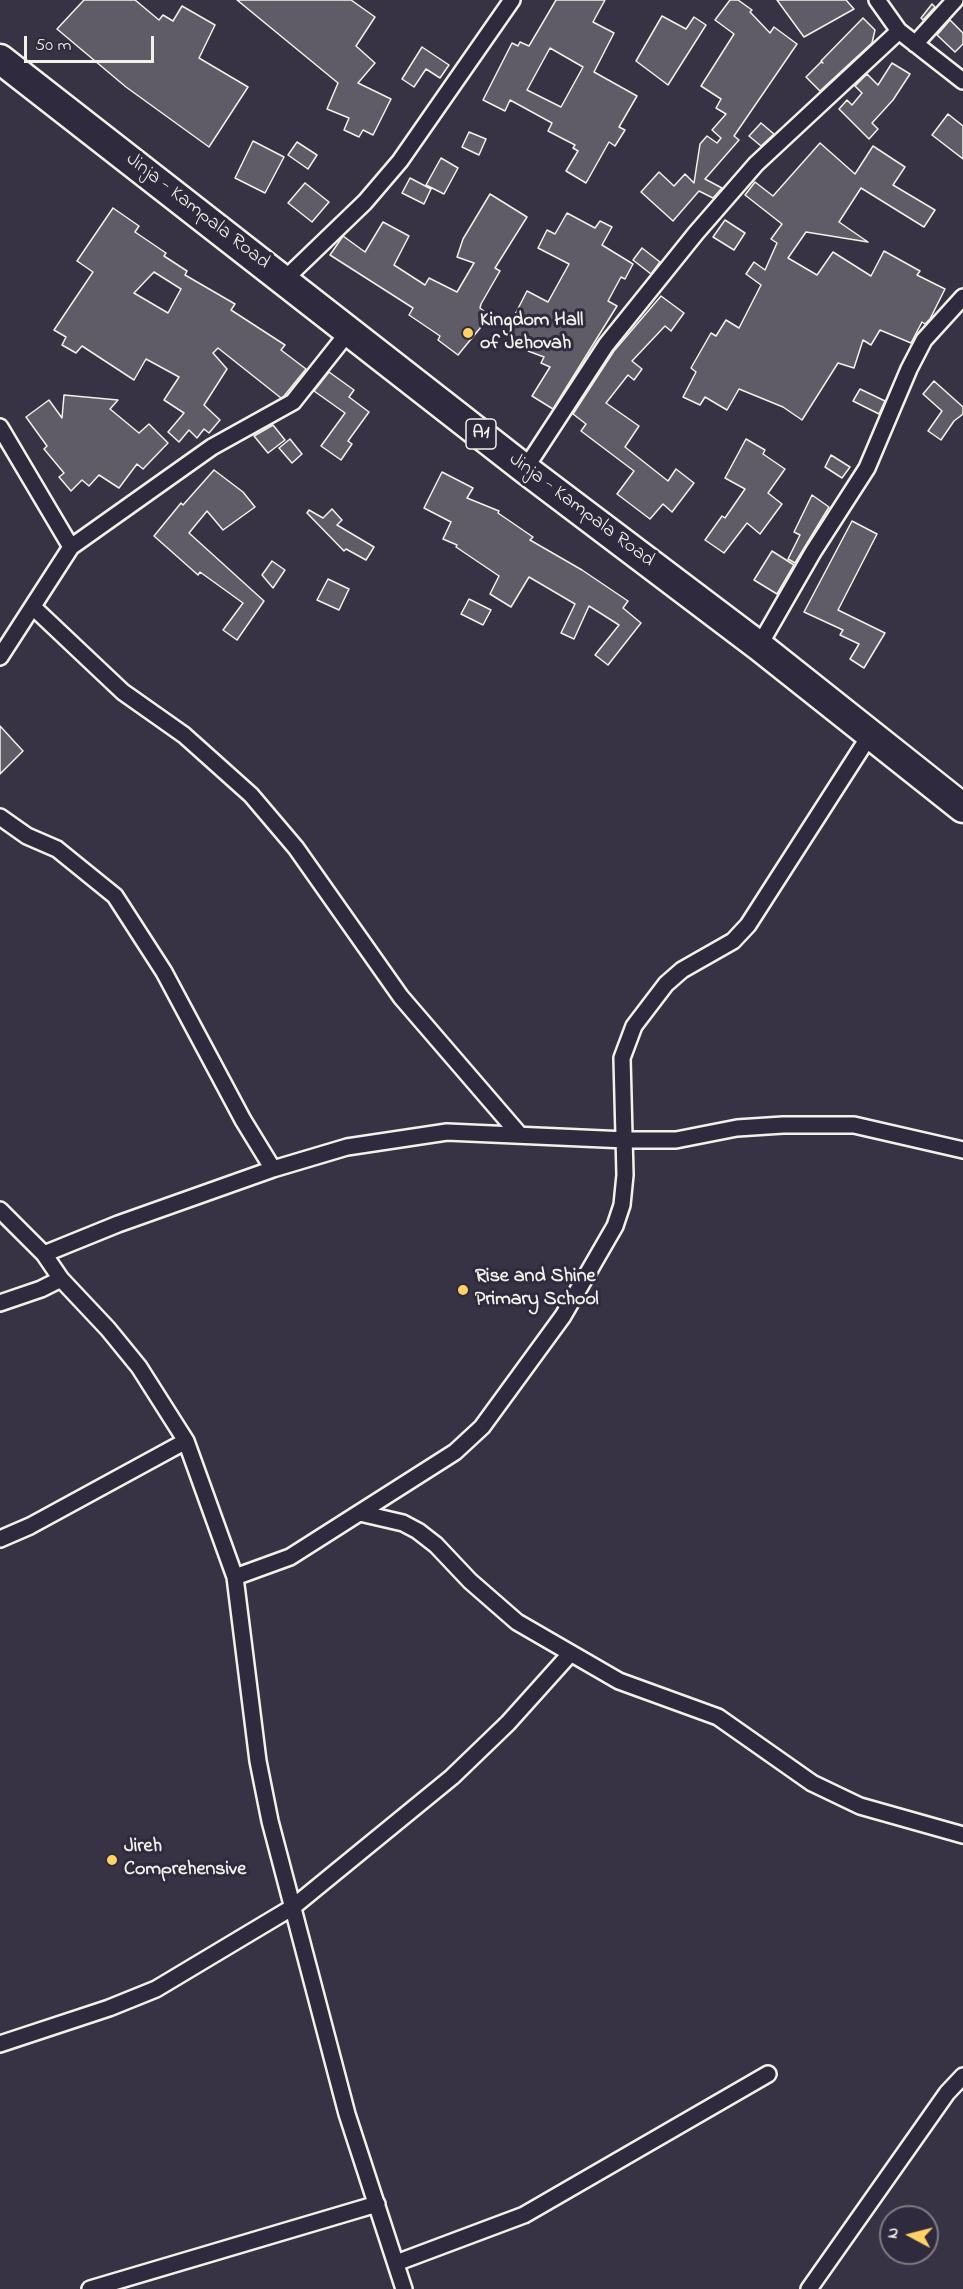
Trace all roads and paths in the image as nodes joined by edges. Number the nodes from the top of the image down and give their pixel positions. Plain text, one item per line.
1 (512, 0) edge
2 (877, 0) edge
3 (955, 0) edge
4 (899, 31) junction
5 (915, 44) junction
6 (0, 59) edge
7 (963, 81) edge
8 (284, 280) junction
9 (963, 297) edge
10 (350, 330) junction
11 (0, 427) edge
12 (525, 469) junction
13 (71, 547) junction
14 (33, 607) junction
15 (759, 646) junction
16 (0, 657) edge
17 (870, 735) junction
18 (963, 807) edge
19 (0, 817) edge
20 (519, 1134) junction
21 (626, 1140) junction
22 (963, 1150) edge
23 (273, 1169) junction
24 (0, 1210) edge
25 (44, 1254) junction
26 (61, 1279) junction
27 (0, 1303) edge
28 (186, 1441) junction
29 (360, 1514) junction
30 (0, 1539) edge
31 (235, 1577) junction
32 (570, 1654) junction
33 (963, 1835) edge
34 (293, 1907) junction
35 (0, 2044) edge
36 (768, 2074) dead end
37 (963, 2076) edge
38 (377, 2204) junction
39 (396, 2263) junction
40 (90, 2289) edge
41 (404, 2289) edge
42 (809, 2289) edge

1 - 8 street
2 - 4 street
3 - 5 street
4 - 5 street
4 - 12 street
5 - 7 street
6 - 8 highway, Jinja - Kampala Road / A1
8 - 10 highway, Jinja - Kampala Road / A1
9 - 15 street
10 - 12 highway, Jinja - Kampala Road / A1
10 - 13 street
11 - 13 street
12 - 15 highway, Jinja - Kampala Road / A1
13 - 14 street
14 - 16 street
14 - 20 street
15 - 17 highway, Jinja - Kampala Road / A1
17 - 18 highway, Jinja - Kampala Road / A1
17 - 21 street
19 - 23 street
20 - 21 street
20 - 23 street
21 - 22 street
21 - 29 street
23 - 25 street
24 - 25 street
25 - 26 street
26 - 27 street
26 - 28 street
28 - 30 street
28 - 31 street
29 - 31 street
29 - 32 street
31 - 34 street
32 - 33 street
32 - 34 street
34 - 35 street
34 - 38 street
36 - 39 street
37 - 42 street
38 - 39 street
38 - 40 street
39 - 41 street

